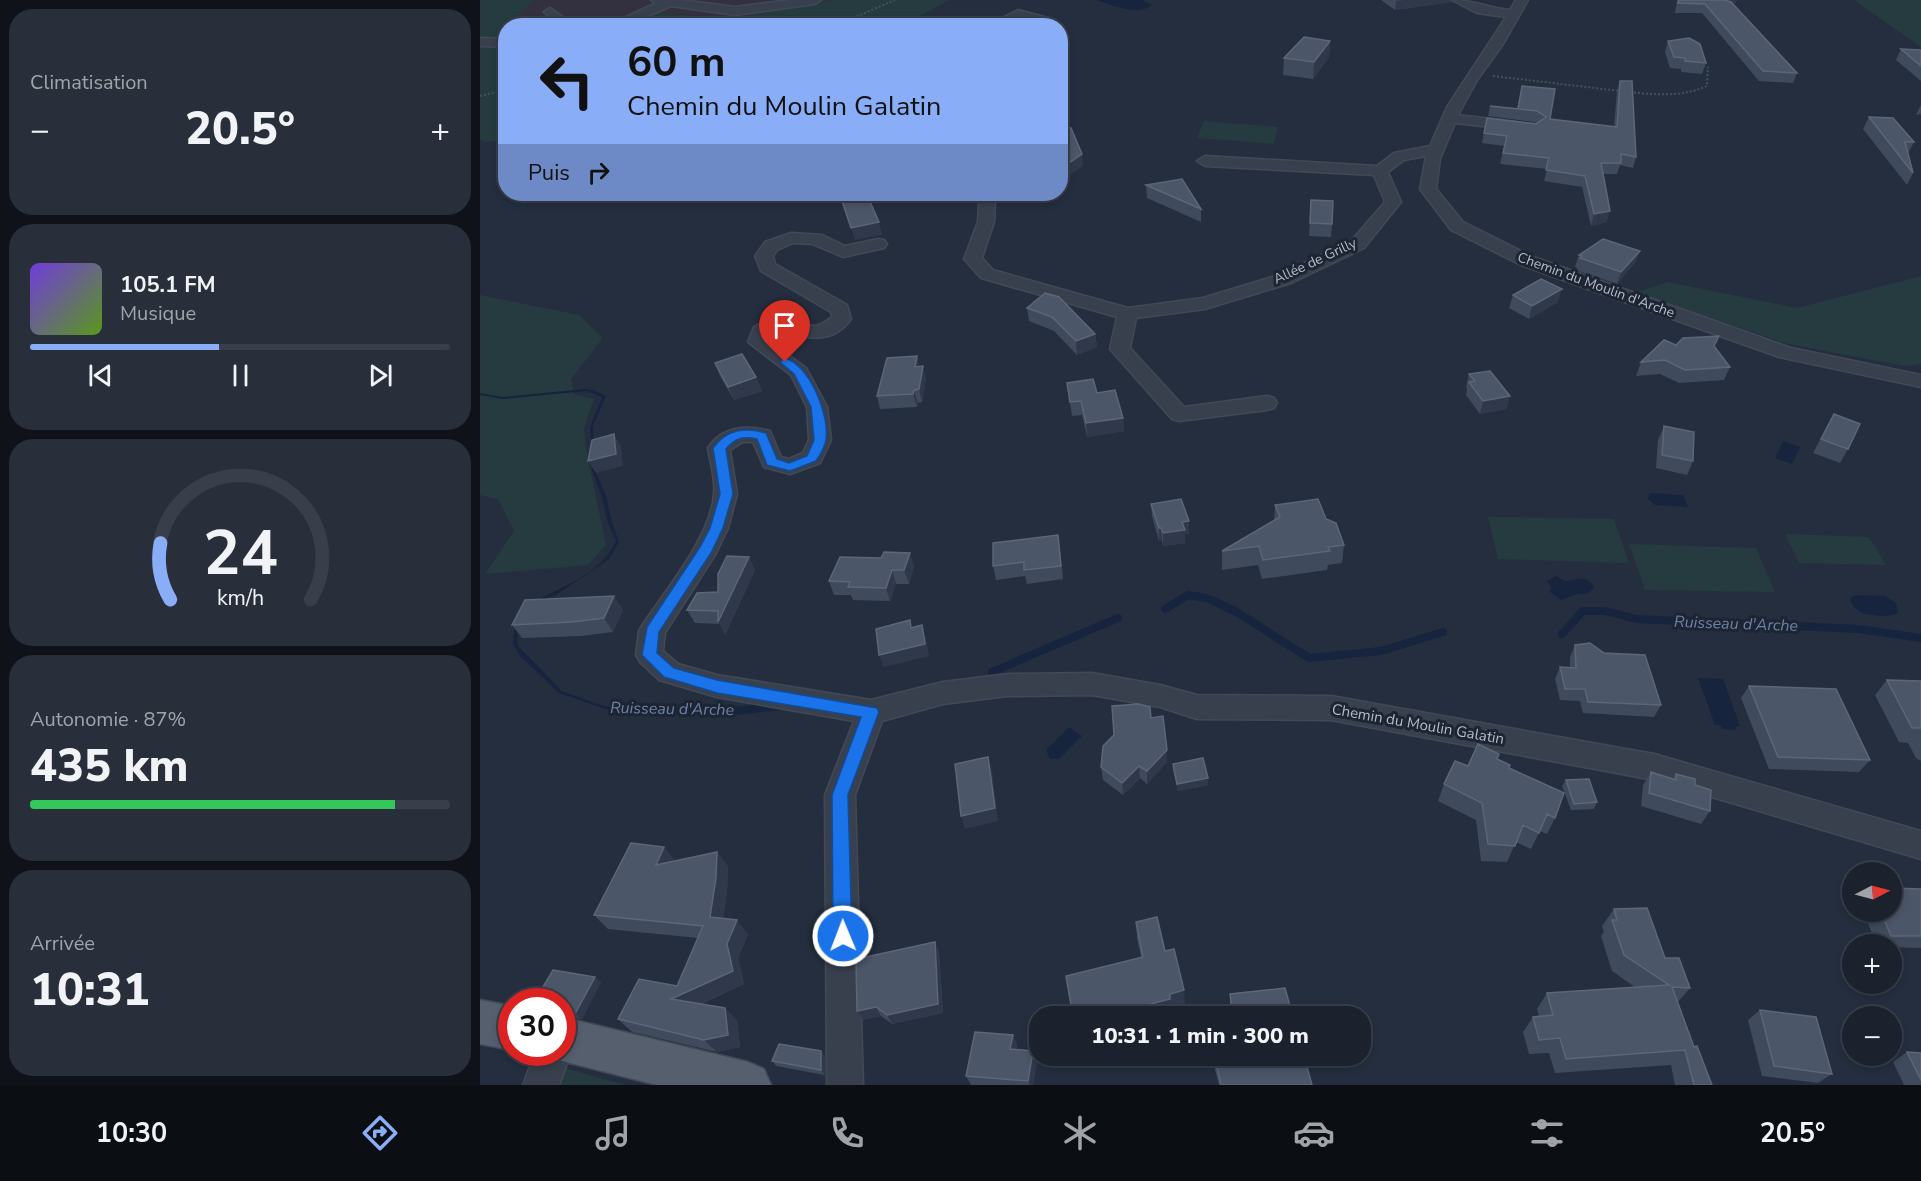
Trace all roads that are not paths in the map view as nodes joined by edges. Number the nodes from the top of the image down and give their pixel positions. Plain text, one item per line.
1 (815, 0) edge
2 (1458, 0) edge
3 (663, 1) edge
4 (1518, 7) edge
5 (550, 12) dead end
6 (558, 18) edge
7 (628, 18) edge
8 (1009, 18) edge
9 (1033, 18) edge
10 (480, 42) edge
11 (498, 43) edge
12 (1450, 118) junction
13 (1534, 128) edge
14 (1437, 149) junction
15 (1205, 161) dead end
16 (1380, 171) junction
17 (987, 201) edge
18 (878, 244) dead end
19 (1127, 314) junction
20 (1921, 381) edge
21 (1267, 402) dead end
22 (871, 712) junction
23 (1921, 846) edge
24 (480, 1022) edge
25 (498, 1025) edge
26 (576, 1043) edge
27 (548, 1066) edge
28 (541, 1085) edge
29 (748, 1085) edge
30 (845, 1085) edge

1 - 3 street
2 - 4 street
3 - 7 street
4 - 12 street, Chemin du Moulin d'Arche
5 - 6 street
8 - 9 street
10 - 11 street
12 - 13 street
12 - 14 street, Chemin du Moulin d'Arche
14 - 16 street
14 - 20 street, Chemin du Moulin d'Arche
15 - 16 street
16 - 19 street, Allée de Grilly
17 - 19 street, Allée de Grilly
18 - 22 street, Chemin du Moulin Galatin
19 - 21 street
22 - 23 street, Chemin du Moulin Galatin
22 - 30 street
24 - 25 main road
26 - 29 main road
27 - 28 street

